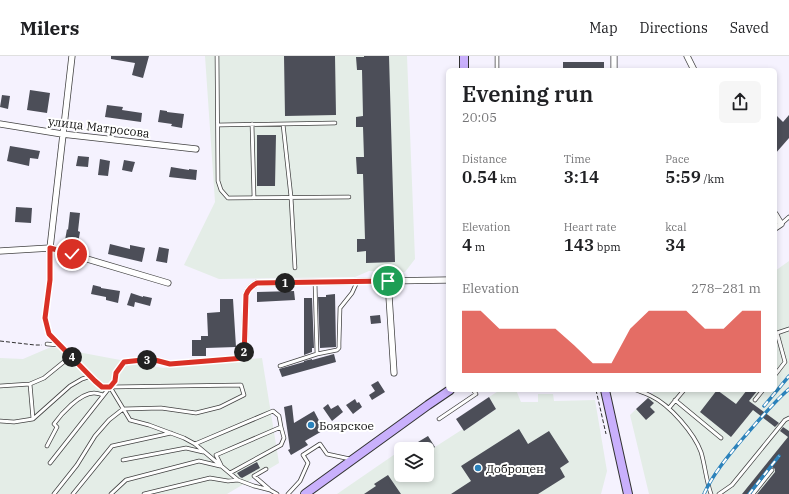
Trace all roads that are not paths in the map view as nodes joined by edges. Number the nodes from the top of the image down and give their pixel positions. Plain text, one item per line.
1 (72, 56) edge
2 (217, 56) edge
3 (464, 56) edge
4 (497, 56) edge
5 (614, 56) edge
6 (687, 56) edge
7 (464, 68) edge
8 (497, 68) edge
9 (614, 68) edge
10 (693, 68) edge
11 (335, 123) dead end
12 (0, 124) edge
13 (252, 124) junction
14 (283, 124) junction
15 (218, 125) junction
16 (62, 134) junction
17 (196, 149) dead end
18 (254, 197) junction
19 (291, 197) junction
20 (349, 197) dead end
21 (777, 217) edge
22 (789, 217) edge
23 (781, 224) junction
24 (777, 227) edge
25 (50, 248) junction
26 (0, 250) edge
27 (295, 268) dead end
28 (446, 280) edge
29 (388, 281) junction
30 (315, 282) junction
31 (357, 282) junction
32 (168, 283) dead end
33 (789, 330) edge
34 (777, 333) edge
35 (777, 336) edge
36 (47, 344) road end
37 (317, 354) junction
38 (71, 356) junction
39 (244, 358) joint
40 (280, 366) dead end
41 (777, 372) edge
42 (394, 373) dead end
43 (91, 376) junction
44 (30, 384) junction
45 (0, 386) edge
46 (446, 386) edge
47 (110, 387) junction
48 (447, 392) edge
49 (474, 392) edge
50 (605, 392) edge
51 (643, 392) edge
52 (682, 392) edge
53 (761, 392) edge
54 (103, 395) junction
55 (675, 400) junction
56 (755, 400) dead end
57 (428, 405) junction
58 (669, 408) junction
59 (123, 409) junction
60 (789, 418) edge
61 (33, 419) junction
62 (439, 419) dead end
63 (0, 421) edge
64 (280, 427) junction
65 (171, 433) junction
66 (721, 438) dead end
67 (195, 444) junction
68 (47, 446) dead end
69 (205, 452) junction
70 (123, 460) dead end
71 (352, 460) junction
72 (50, 462) dead end
73 (222, 466) junction
74 (266, 469) dead end
75 (772, 470) dead end
76 (230, 473) junction
77 (238, 480) junction
78 (270, 490) junction
79 (54, 494) edge
80 (73, 494) edge
81 (111, 494) edge
82 (144, 494) edge
83 (277, 494) edge
84 (288, 494) edge
85 (305, 494) edge
86 (628, 494) edge
87 (711, 494) edge
88 (719, 494) edge
89 (753, 494) edge

1 - 16 street
2 - 15 lane
3 - 7 main road
4 - 8 lane
5 - 9 street
6 - 10 street
11 - 14 lane
12 - 16 street, улица Матросова
13 - 14 lane
13 - 15 lane
13 - 18 lane
14 - 19 lane
15 - 18 lane
16 - 17 street, улица Матросова
16 - 25 street
18 - 19 lane
19 - 20 lane
19 - 27 lane
21 - 23 street
22 - 23 lane
23 - 24 street
25 - 26 street
25 - 32 street
28 - 29 street
29 - 31 street
29 - 42 street
30 - 31 street
30 - 37 lane
30 - 39 street
31 - 37 lane
33 - 34 lane
35 - 41 lane
36 - 38 lane
37 - 40 lane
38 - 43 lane
38 - 44 lane
39 - 47 lane
43 - 47 lane
43 - 61 lane
44 - 45 lane
44 - 61 lane
46 - 57 main road
47 - 54 lane
47 - 59 lane
47 - 59 lane
48 - 57 main road
49 - 62 lane
50 - 86 main road
51 - 58 lane
52 - 55 lane
53 - 56 lane
54 - 68 lane
54 - 72 lane
55 - 58 lane
55 - 66 lane
57 - 71 main road
58 - 87 lane
59 - 65 lane
59 - 79 lane
60 - 88 lane
61 - 63 lane
64 - 67 lane
64 - 73 lane
64 - 76 lane
65 - 67 lane
65 - 80 lane
67 - 69 lane
69 - 70 lane
69 - 73 lane
71 - 84 lane
71 - 85 main road
73 - 76 lane
73 - 81 lane
74 - 78 lane
75 - 89 lane
76 - 77 lane
77 - 78 lane
77 - 82 lane
78 - 83 lane

